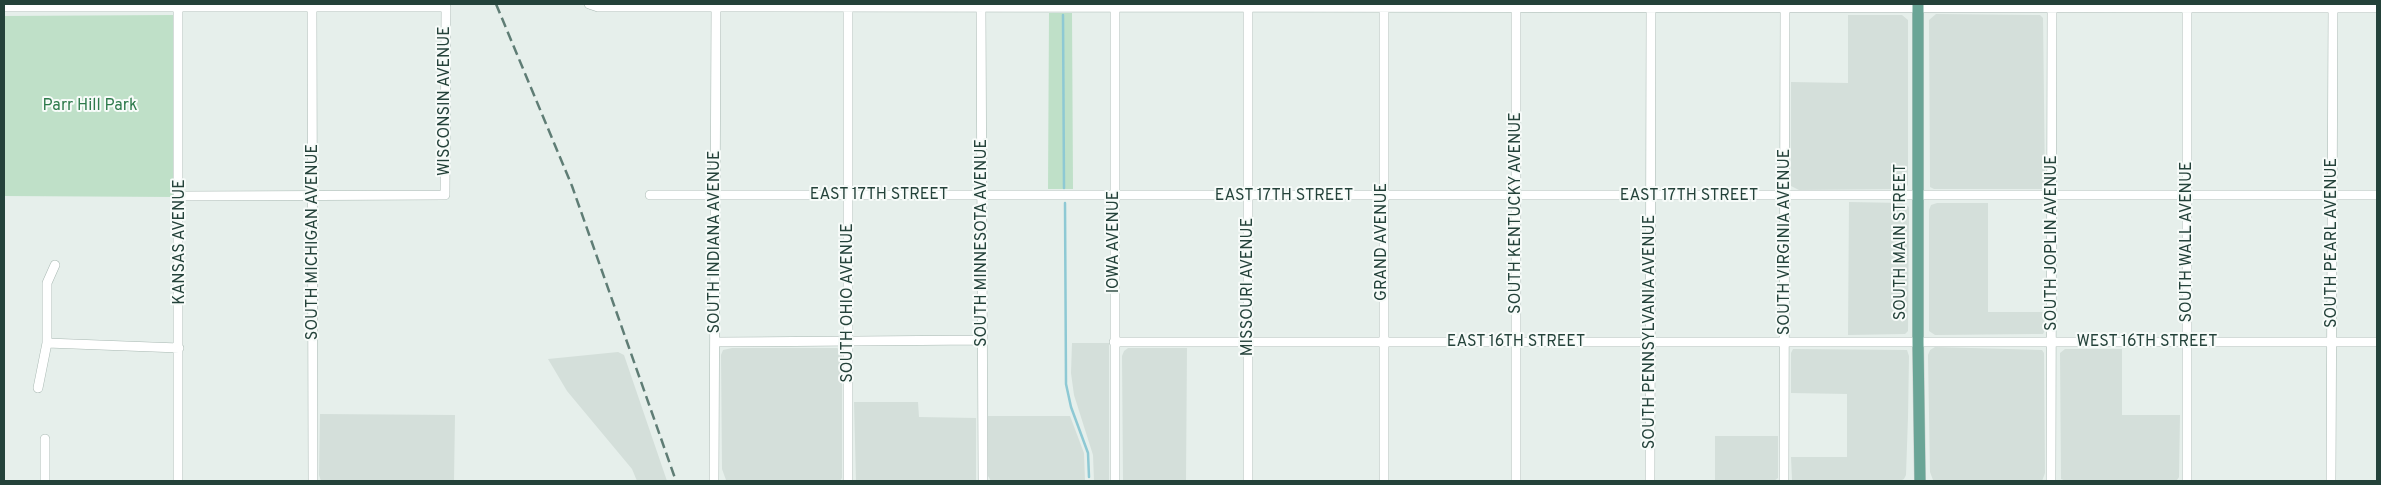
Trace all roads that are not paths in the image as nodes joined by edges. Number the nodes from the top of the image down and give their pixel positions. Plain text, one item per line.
1 (589, 4) edge
2 (45, 5) edge
3 (716, 5) edge
4 (178, 6) edge
5 (312, 6) edge
6 (848, 6) edge
7 (981, 6) edge
8 (1115, 6) edge
9 (1248, 6) edge
10 (1384, 6) edge
11 (1516, 6) edge
12 (1650, 6) edge
13 (1785, 6) edge
14 (1918, 6) edge
15 (2052, 6) edge
16 (2187, 6) edge
17 (2333, 6) edge
18 (4, 7) edge
19 (2377, 8) edge
20 (2052, 194) junction
21 (2187, 194) junction
22 (313, 195) junction
23 (650, 195) dead end
24 (715, 195) junction
25 (848, 195) junction
26 (1918, 195) junction
27 (2332, 195) junction
28 (2377, 195) edge
29 (180, 196) junction
30 (981, 196) junction
31 (1114, 196) junction
32 (1247, 196) junction
33 (1382, 196) junction
34 (1516, 196) junction
35 (1650, 196) junction
36 (1785, 196) junction
37 (55, 265) dead end
38 (982, 340) junction
39 (848, 341) junction
40 (1383, 341) junction
41 (715, 342) junction
42 (1114, 342) junction
43 (1248, 342) junction
44 (1651, 342) junction
45 (1784, 342) junction
46 (1918, 342) junction
47 (2052, 342) junction
48 (2188, 342) junction
49 (2332, 342) junction
50 (2377, 342) edge
51 (47, 343) junction
52 (1516, 343) junction
53 (179, 348) junction
54 (38, 388) dead end
55 (46, 439) dead end
56 (45, 481) edge
57 (178, 481) edge
58 (312, 481) edge
59 (714, 481) edge
60 (848, 481) edge
61 (983, 481) edge
62 (1115, 481) edge
63 (1248, 481) edge
64 (1384, 481) edge
65 (1516, 481) edge
66 (1650, 481) edge
67 (1784, 481) edge
68 (1920, 481) edge
69 (2052, 481) edge
70 (2188, 481) edge
71 (2331, 481) edge

1 - 3 street
2 - 4 street
2 - 18 street
3 - 6 street
3 - 24 street, SOUTH INDIANA AVENUE
4 - 5 street
4 - 29 street, KANSAS AVENUE
5 - 22 street, SOUTH MICHIGAN AVENUE
5 - 22 street, WISCONSIN AVENUE
6 - 7 street
6 - 25 street, SOUTH OHIO AVENUE
7 - 8 street
7 - 30 street, SOUTH MINNESOTA AVENUE
8 - 9 street
8 - 31 street, IOWA AVENUE
9 - 10 street
9 - 32 street, MISSOURI AVENUE
10 - 11 street
10 - 33 street, GRAND AVENUE
11 - 12 street
11 - 34 street, SOUTH KENTUCKY AVENUE
12 - 13 street
12 - 35 street, SOUTH PENNSYLVANIA AVENUE
13 - 14 street
13 - 36 street, SOUTH VIRGINIA AVENUE
14 - 15 street
14 - 26 main road, SOUTH MAIN STREET
15 - 16 street
15 - 20 street, SOUTH JOPLIN AVENUE
16 - 17 street
16 - 21 street, SOUTH WALL AVENUE
17 - 19 street
17 - 27 street, SOUTH PEARL AVENUE
20 - 21 street, EAST 17TH STREET
20 - 26 street, EAST 17TH STREET
20 - 47 street, SOUTH JOPLIN AVENUE
21 - 27 street, EAST 17TH STREET
21 - 48 street, SOUTH WALL AVENUE
22 - 29 street
22 - 58 street, SOUTH MICHIGAN AVENUE
23 - 24 street, EAST 17TH STREET
24 - 25 street, EAST 17TH STREET
24 - 41 street, SOUTH INDIANA AVENUE
25 - 30 street, EAST 17TH STREET
25 - 39 street, SOUTH OHIO AVENUE
26 - 36 street, EAST 17TH STREET
26 - 46 main road, SOUTH MAIN STREET
27 - 28 street, EAST 17TH STREET
27 - 49 street, SOUTH PEARL AVENUE
29 - 53 street, KANSAS AVENUE
30 - 31 street, EAST 17TH STREET
30 - 38 street, SOUTH MINNESOTA AVENUE
31 - 32 street, EAST 17TH STREET
31 - 42 street, IOWA AVENUE
32 - 33 street, EAST 17TH STREET
32 - 43 street, MISSOURI AVENUE
33 - 34 street, EAST 17TH STREET
33 - 40 street, GRAND AVENUE
34 - 35 street, EAST 17TH STREET
34 - 52 street, SOUTH KENTUCKY AVENUE
35 - 36 street, EAST 17TH STREET
35 - 44 street, SOUTH PENNSYLVANIA AVENUE
36 - 45 street, SOUTH VIRGINIA AVENUE
37 - 51 street
38 - 39 street
38 - 61 street, SOUTH MINNESOTA AVENUE
39 - 41 street
39 - 60 street, SOUTH OHIO AVENUE
40 - 43 street, EAST 16TH STREET
40 - 52 street, EAST 16TH STREET
40 - 64 street, GRAND AVENUE
41 - 59 street, SOUTH INDIANA AVENUE
42 - 43 street, EAST 16TH STREET
42 - 62 street, IOWA AVENUE
43 - 63 street, MISSOURI AVENUE
44 - 45 street, EAST 16TH STREET
44 - 52 street, EAST 16TH STREET
44 - 66 street, SOUTH PENNSYLVANIA AVENUE
45 - 46 street, EAST 16TH STREET
45 - 67 street, SOUTH VIRGINIA AVENUE
46 - 47 street, WEST 16TH STREET
46 - 68 main road, SOUTH MAIN STREET
47 - 48 street, WEST 16TH STREET
47 - 69 street, SOUTH JOPLIN AVENUE
48 - 49 street, WEST 16TH STREET
48 - 70 street, SOUTH WALL AVENUE
49 - 50 street, WEST 16TH STREET
49 - 71 street, SOUTH PEARL AVENUE
51 - 53 street
51 - 54 street
52 - 65 street, SOUTH KENTUCKY AVENUE
53 - 57 street, KANSAS AVENUE
55 - 56 street

